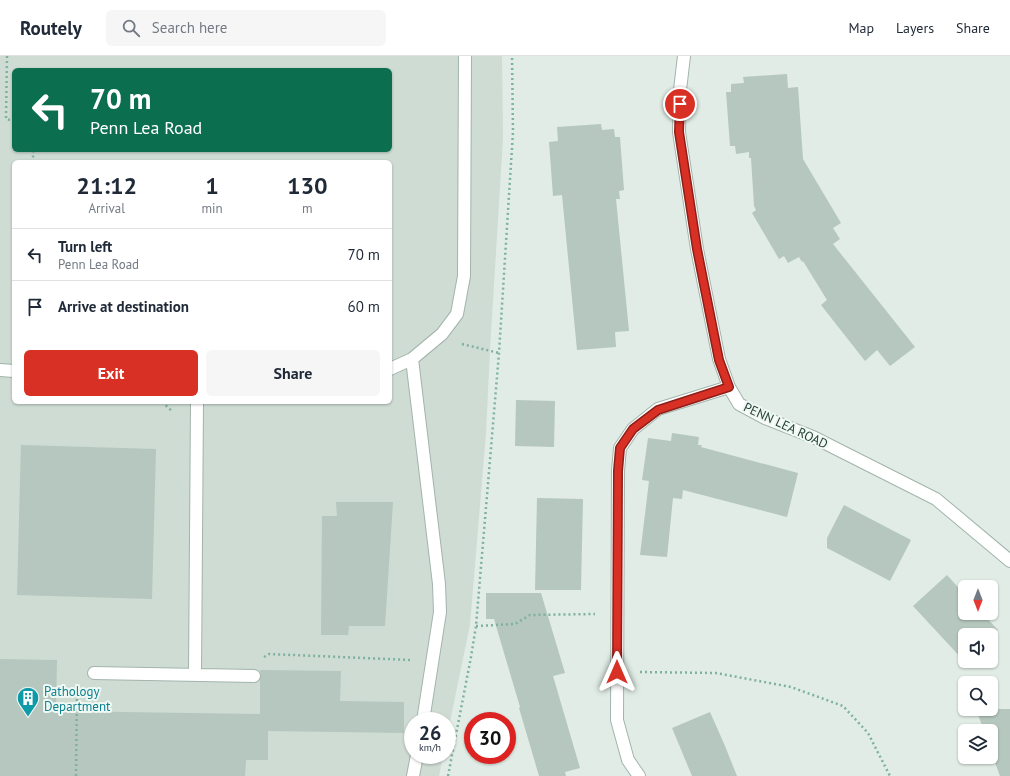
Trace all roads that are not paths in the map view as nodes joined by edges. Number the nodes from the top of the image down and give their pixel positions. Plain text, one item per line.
1 (465, 56) edge
2 (684, 56) edge
3 (412, 359) junction
4 (392, 368) edge
5 (0, 370) edge
6 (12, 371) edge
7 (729, 387) junction
8 (197, 404) edge
9 (1010, 561) edge
10 (94, 673) road end
11 (195, 674) junction
12 (254, 676) dead end
13 (424, 712) edge
14 (415, 764) edge
15 (413, 776) edge
16 (639, 776) edge

1 - 3 street
2 - 7 street, PENN LEA ROAD
3 - 4 street
3 - 13 street
5 - 6 street
7 - 9 street, PENN LEA ROAD
7 - 16 street
8 - 11 street
10 - 11 street
11 - 12 street
14 - 15 street

